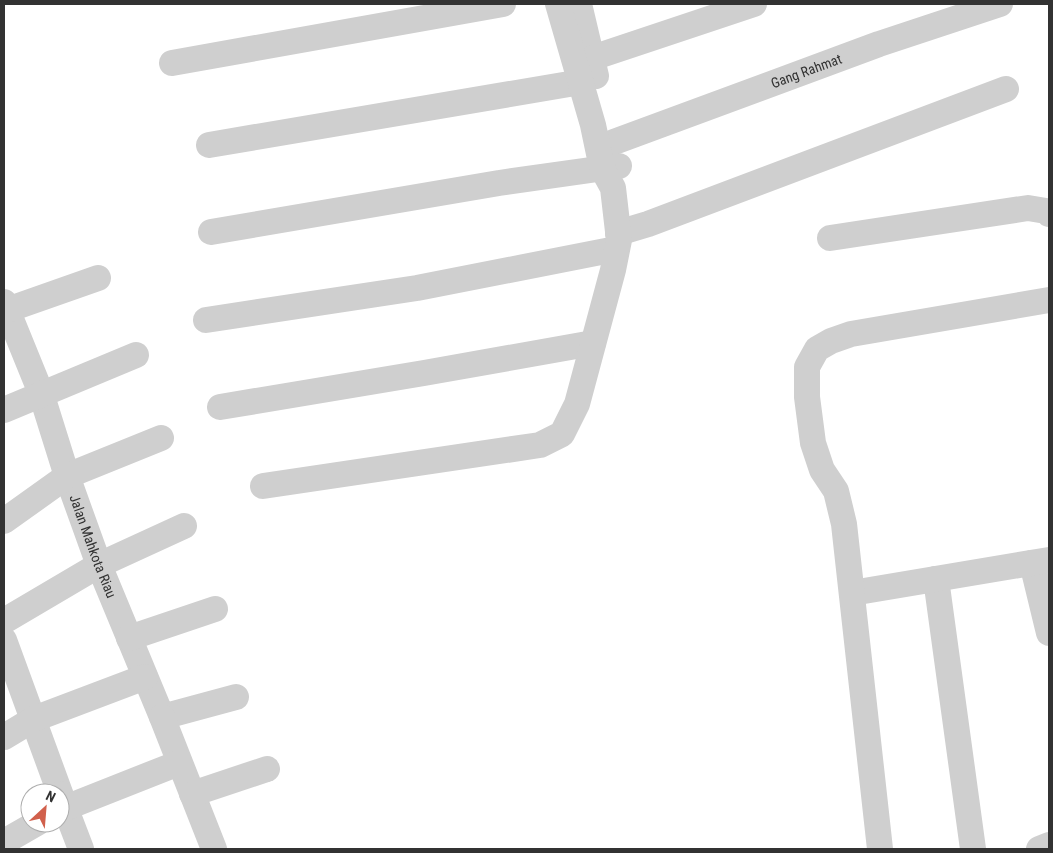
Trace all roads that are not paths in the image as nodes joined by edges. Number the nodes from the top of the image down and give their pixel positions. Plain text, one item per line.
1 (503, 4) edge
2 (558, 4) edge
3 (579, 4) edge
4 (754, 4) edge
5 (1000, 4) edge
6 (172, 64) dead end
7 (583, 68) junction
8 (1006, 90) dead end
9 (210, 145) dead end
10 (612, 166) junction
11 (1049, 214) edge
12 (212, 232) dead end
13 (830, 238) dead end
14 (617, 241) junction
15 (98, 278) dead end
16 (1049, 300) edge
17 (5, 307) edge
18 (206, 320) dead end
19 (593, 342) junction
20 (136, 355) dead end
21 (41, 393) junction
22 (220, 407) dead end
23 (4, 410) edge
24 (161, 438) dead end
25 (67, 476) junction
26 (263, 486) dead end
27 (4, 521) edge
28 (184, 526) dead end
29 (1041, 561) edge
30 (99, 565) junction
31 (936, 579) junction
32 (852, 593) junction
33 (215, 609) dead end
34 (4, 621) edge
35 (1049, 633) edge
36 (129, 638) junction
37 (4, 640) edge
38 (145, 677) junction
39 (236, 697) dead end
40 (162, 717) junction
41 (34, 719) junction
42 (4, 737) edge
43 (180, 763) junction
44 (267, 769) dead end
45 (55, 783) edge
46 (192, 794) junction
47 (70, 798) edge
48 (70, 823) edge
49 (20, 833) edge
50 (4, 842) edge
51 (1049, 845) edge
52 (81, 849) edge
53 (214, 849) edge
54 (880, 849) edge
55 (973, 849) edge
56 (1039, 849) edge

1 - 6 street
2 - 7 street
3 - 7 street
4 - 7 street
5 - 10 street, Gang Rahmat
7 - 9 street
7 - 10 street
8 - 14 street
10 - 12 street, Gang Rahmat
10 - 14 street
11 - 13 street
14 - 18 street
14 - 19 street
15 - 17 street
16 - 32 street
17 - 21 street, Jalan Mahkota Riau
19 - 22 street
19 - 26 street
20 - 21 street
21 - 23 street
21 - 25 street, Jalan Mahkota Riau
24 - 25 street
25 - 27 street
25 - 30 street, Jalan Mahkota Riau
28 - 30 street
29 - 31 street
29 - 35 street
30 - 34 street
30 - 36 street, Jalan Mahkota Riau
31 - 32 street
31 - 55 street
32 - 54 street
33 - 36 street
36 - 38 street, Jalan Mahkota Riau
37 - 41 street
38 - 40 street, Jalan Mahkota Riau
38 - 41 street
39 - 40 street
40 - 43 street, Jalan Mahkota Riau
41 - 42 street
41 - 45 street
43 - 46 street, Jalan Mahkota Riau
43 - 47 street
44 - 46 street
46 - 53 street, Jalan Mahkota Riau
48 - 52 street
49 - 50 street
51 - 56 street

